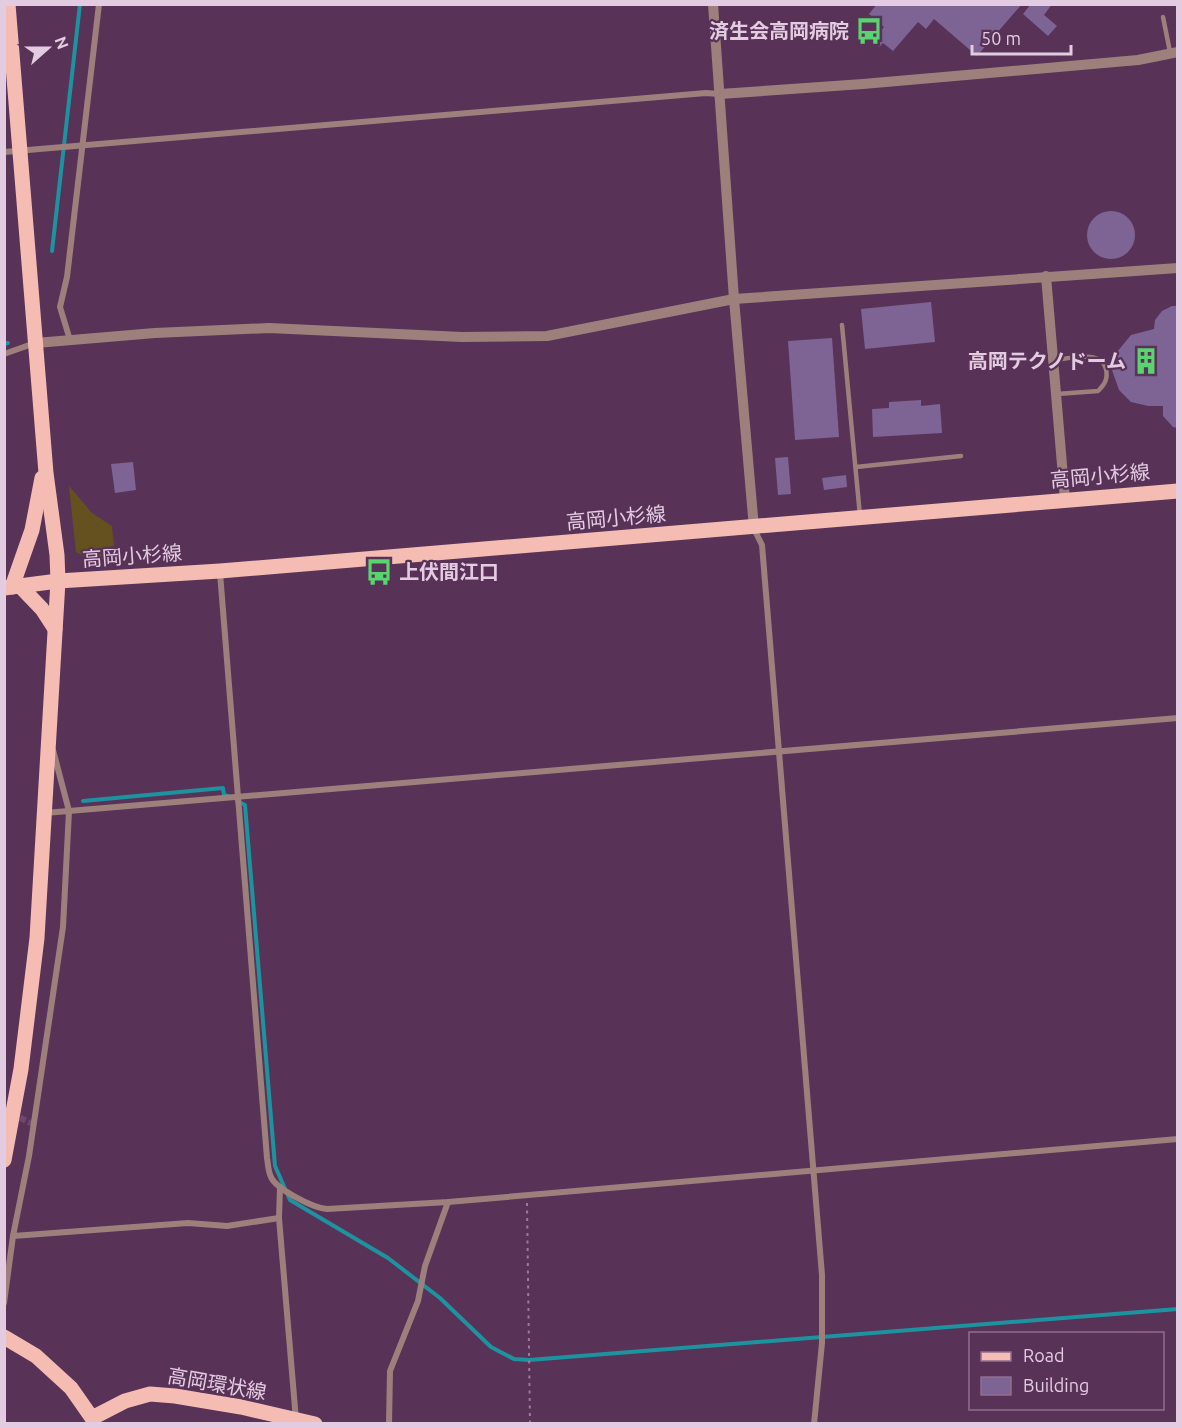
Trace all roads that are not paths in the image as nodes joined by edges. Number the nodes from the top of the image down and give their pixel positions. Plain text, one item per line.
1 (8, 4) edge
2 (99, 4) edge
3 (713, 4) edge
4 (1163, 17) dead end
5 (1174, 53) edge
6 (720, 94) junction
7 (82, 144) junction
8 (21, 150) junction
9 (4, 152) edge
10 (1178, 268) edge
11 (1046, 276) junction
12 (734, 299) junction
13 (842, 325) dead end
14 (70, 340) junction
15 (36, 343) junction
16 (4, 354) edge
17 (1053, 360) junction
18 (1056, 394) junction
19 (961, 456) dead end
20 (45, 460) junction
21 (856, 467) junction
22 (1178, 491) edge
23 (1065, 500) junction
24 (860, 519) junction
25 (754, 528) junction
26 (220, 571) junction
27 (58, 581) junction
28 (9, 588) edge
29 (55, 630) junction
30 (1178, 718) edge
31 (49, 733) junction
32 (778, 750) junction
33 (237, 796) junction
34 (69, 811) junction
35 (45, 813) junction
36 (1178, 1139) edge
37 (4, 1160) edge
38 (813, 1169) junction
39 (280, 1187) junction
40 (448, 1202) junction
41 (279, 1218) junction
42 (13, 1236) junction
43 (4, 1303) edge
44 (4, 1337) edge
45 (93, 1421) edge
46 (297, 1422) edge
47 (315, 1424) edge
48 (389, 1424) edge
49 (814, 1424) edge

1 - 8 main road
2 - 7 street
3 - 6 street
4 - 5 lane
5 - 6 street
6 - 7 street
6 - 12 street
7 - 8 street
7 - 14 street
8 - 9 street
8 - 15 main road
10 - 11 street
11 - 12 street
11 - 17 street
12 - 14 street
12 - 25 street
13 - 21 lane
14 - 15 street
15 - 16 street
15 - 20 main road
17 - 18 street
17 - 18 lane
18 - 23 street
19 - 21 lane
20 - 27 main road
20 - 28 main road
21 - 24 lane
22 - 23 main road, 高岡小杉線
23 - 24 main road, 高岡小杉線
24 - 25 main road, 高岡小杉線
25 - 26 main road, 高岡小杉線
25 - 32 street
26 - 27 main road, 高岡小杉線
26 - 33 street
27 - 28 main road
27 - 29 main road
28 - 29 main road
29 - 31 main road
30 - 32 street
31 - 34 street
31 - 35 main road
32 - 33 street
32 - 38 street
33 - 34 street
33 - 39 street
34 - 35 street
34 - 42 street
35 - 37 main road
36 - 38 street
38 - 40 street
38 - 49 street
39 - 40 street
39 - 41 street
40 - 48 street
41 - 42 street
41 - 46 street
42 - 43 street
44 - 45 main road, 高岡環状線
45 - 46 main road, 高岡環状線
46 - 47 main road, 高岡環状線

